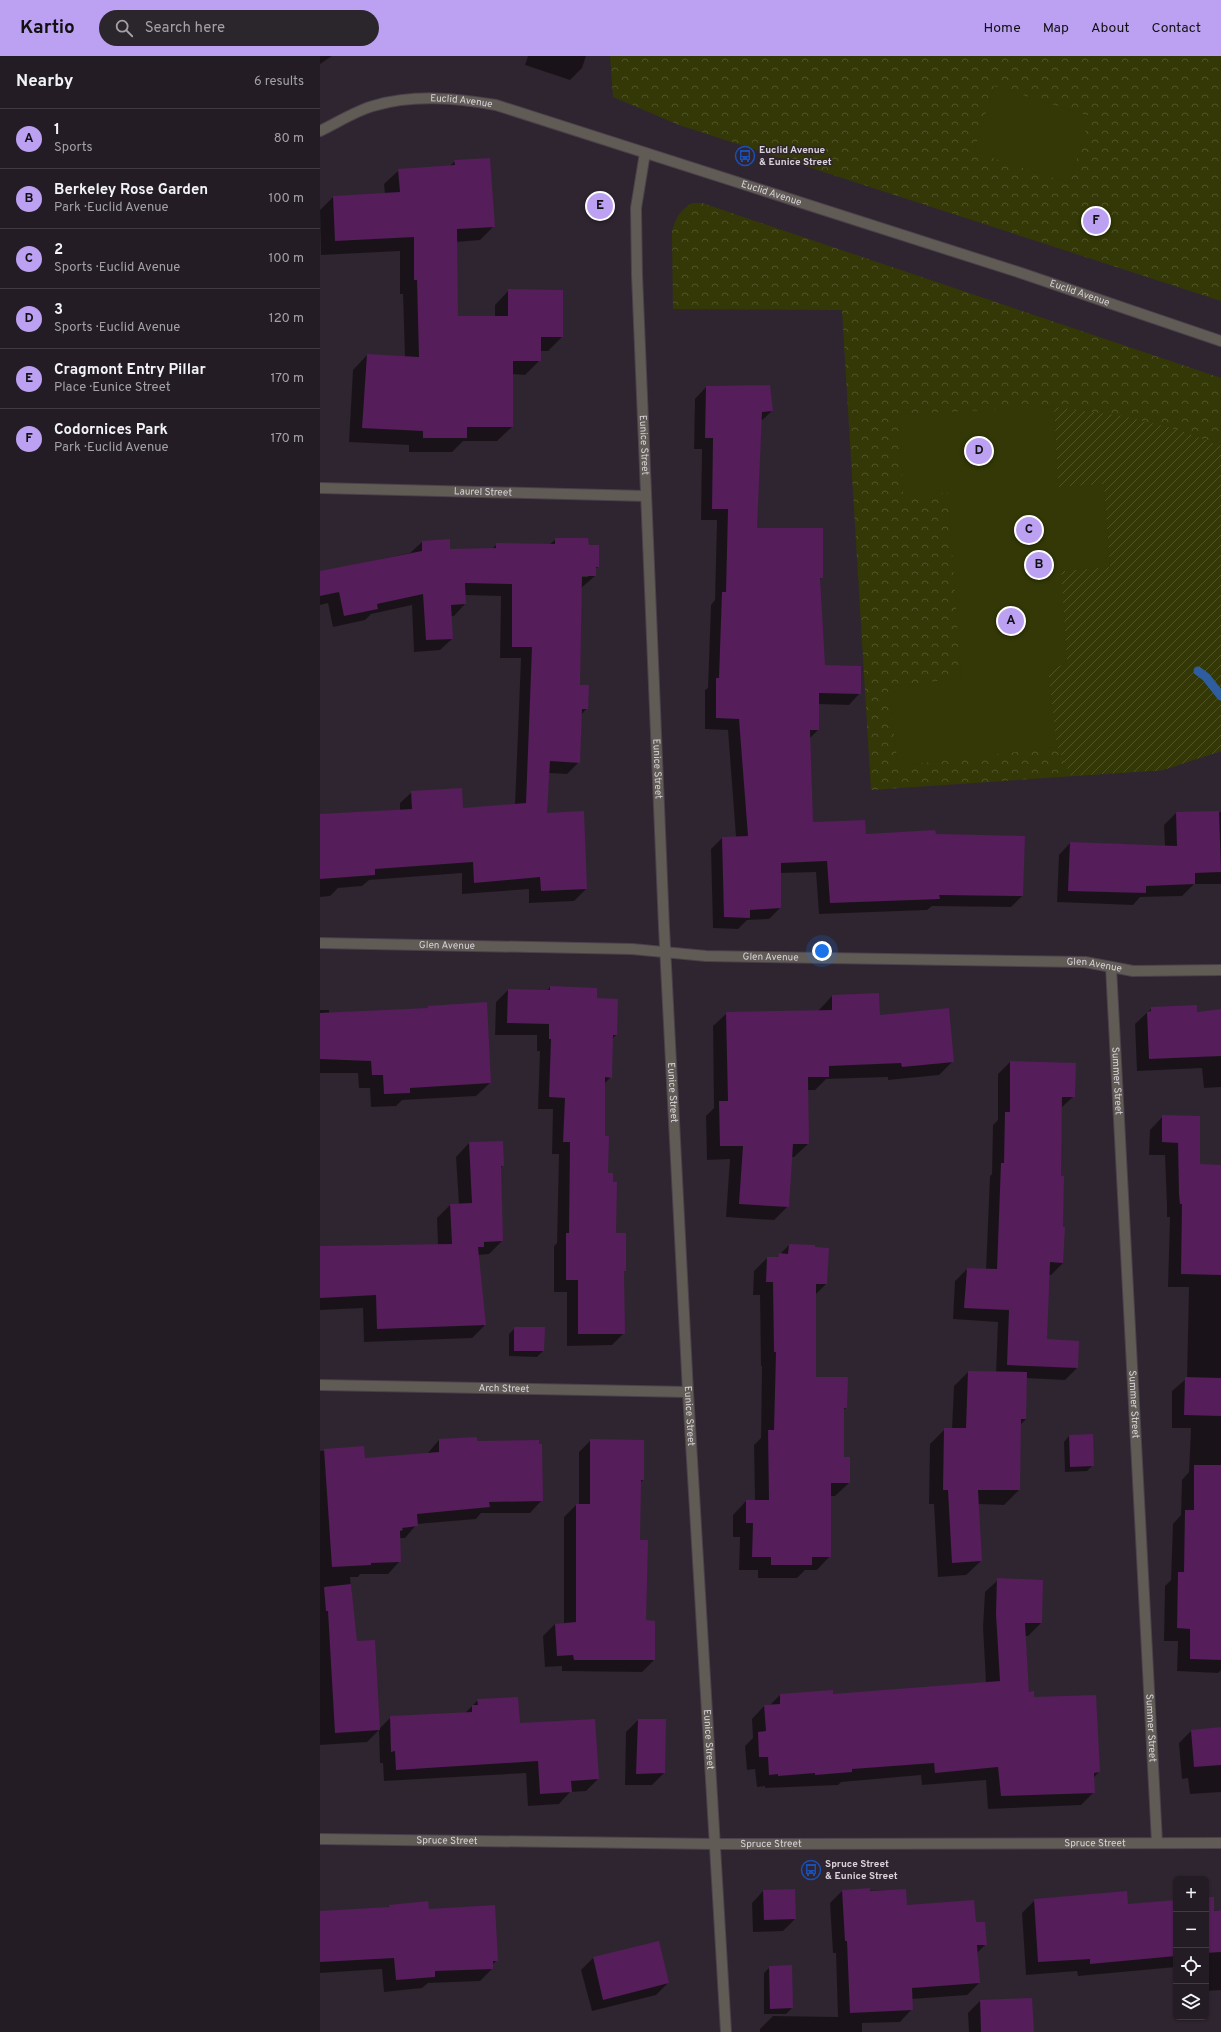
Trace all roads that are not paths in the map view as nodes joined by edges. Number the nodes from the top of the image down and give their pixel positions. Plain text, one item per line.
1 (320, 131) edge
2 (645, 153) junction
3 (1221, 341) edge
4 (320, 488) edge
5 (646, 496) junction
6 (320, 943) edge
7 (666, 954) junction
8 (1111, 967) junction
9 (1221, 970) edge
10 (320, 1385) edge
11 (688, 1392) junction
12 (320, 1839) edge
13 (1157, 1842) junction
14 (1221, 1843) edge
15 (716, 1844) junction
16 (726, 2032) edge

1 - 2 street, Euclid Avenue
2 - 3 street, Euclid Avenue
2 - 5 street, Eunice Street
4 - 5 street, Laurel Street
5 - 7 street, Eunice Street
6 - 7 street, Glen Avenue
7 - 8 street, Glen Avenue
7 - 11 street, Eunice Street
8 - 9 street, Glen Avenue
8 - 13 street, Summer Street
10 - 11 street, Arch Street
11 - 15 street, Eunice Street
12 - 15 street, Spruce Street
13 - 14 street, Spruce Street
13 - 15 street, Spruce Street
15 - 16 street, Eunice Street

